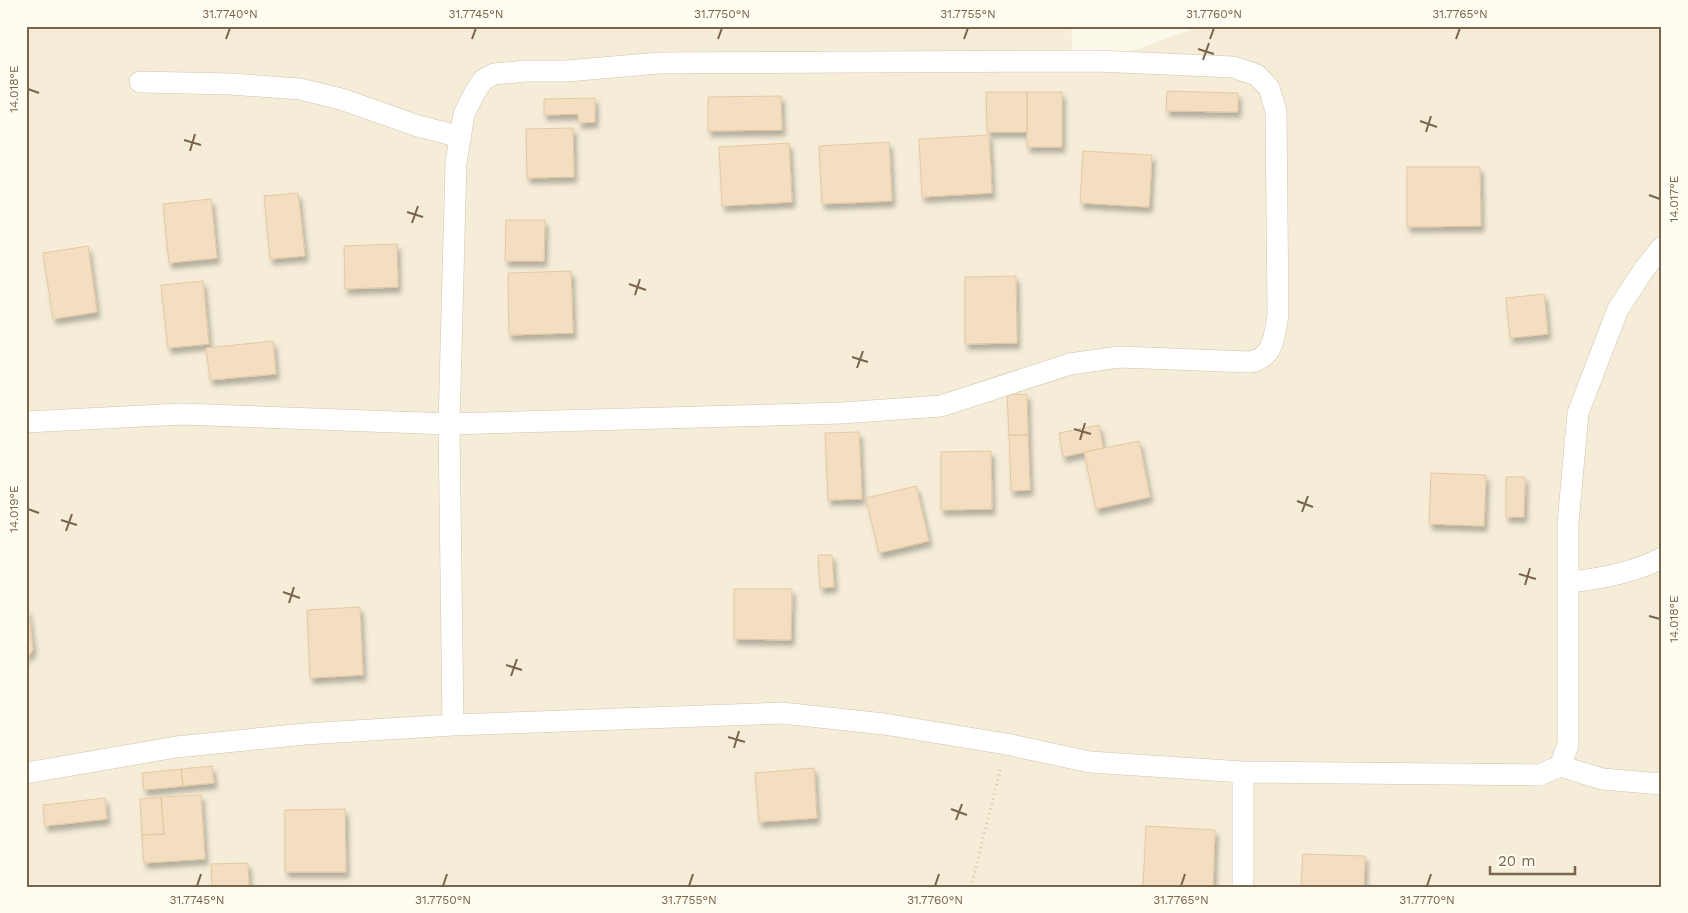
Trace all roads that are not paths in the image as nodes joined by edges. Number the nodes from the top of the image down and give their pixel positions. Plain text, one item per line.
1 (140, 82) dead end
2 (460, 137) junction
3 (1662, 247) edge
4 (26, 422) edge
5 (450, 424) junction
6 (1662, 558) edge
7 (1568, 582) junction
8 (452, 725) junction
9 (1560, 766) junction
10 (1244, 772) junction
11 (26, 773) edge
12 (1662, 784) edge
13 (1242, 887) edge

1 - 2 street
2 - 5 street
2 - 5 street
3 - 7 street
4 - 5 street
5 - 8 street
6 - 7 street
7 - 9 street
8 - 10 street
8 - 11 street
9 - 10 street
9 - 12 street
10 - 13 street

